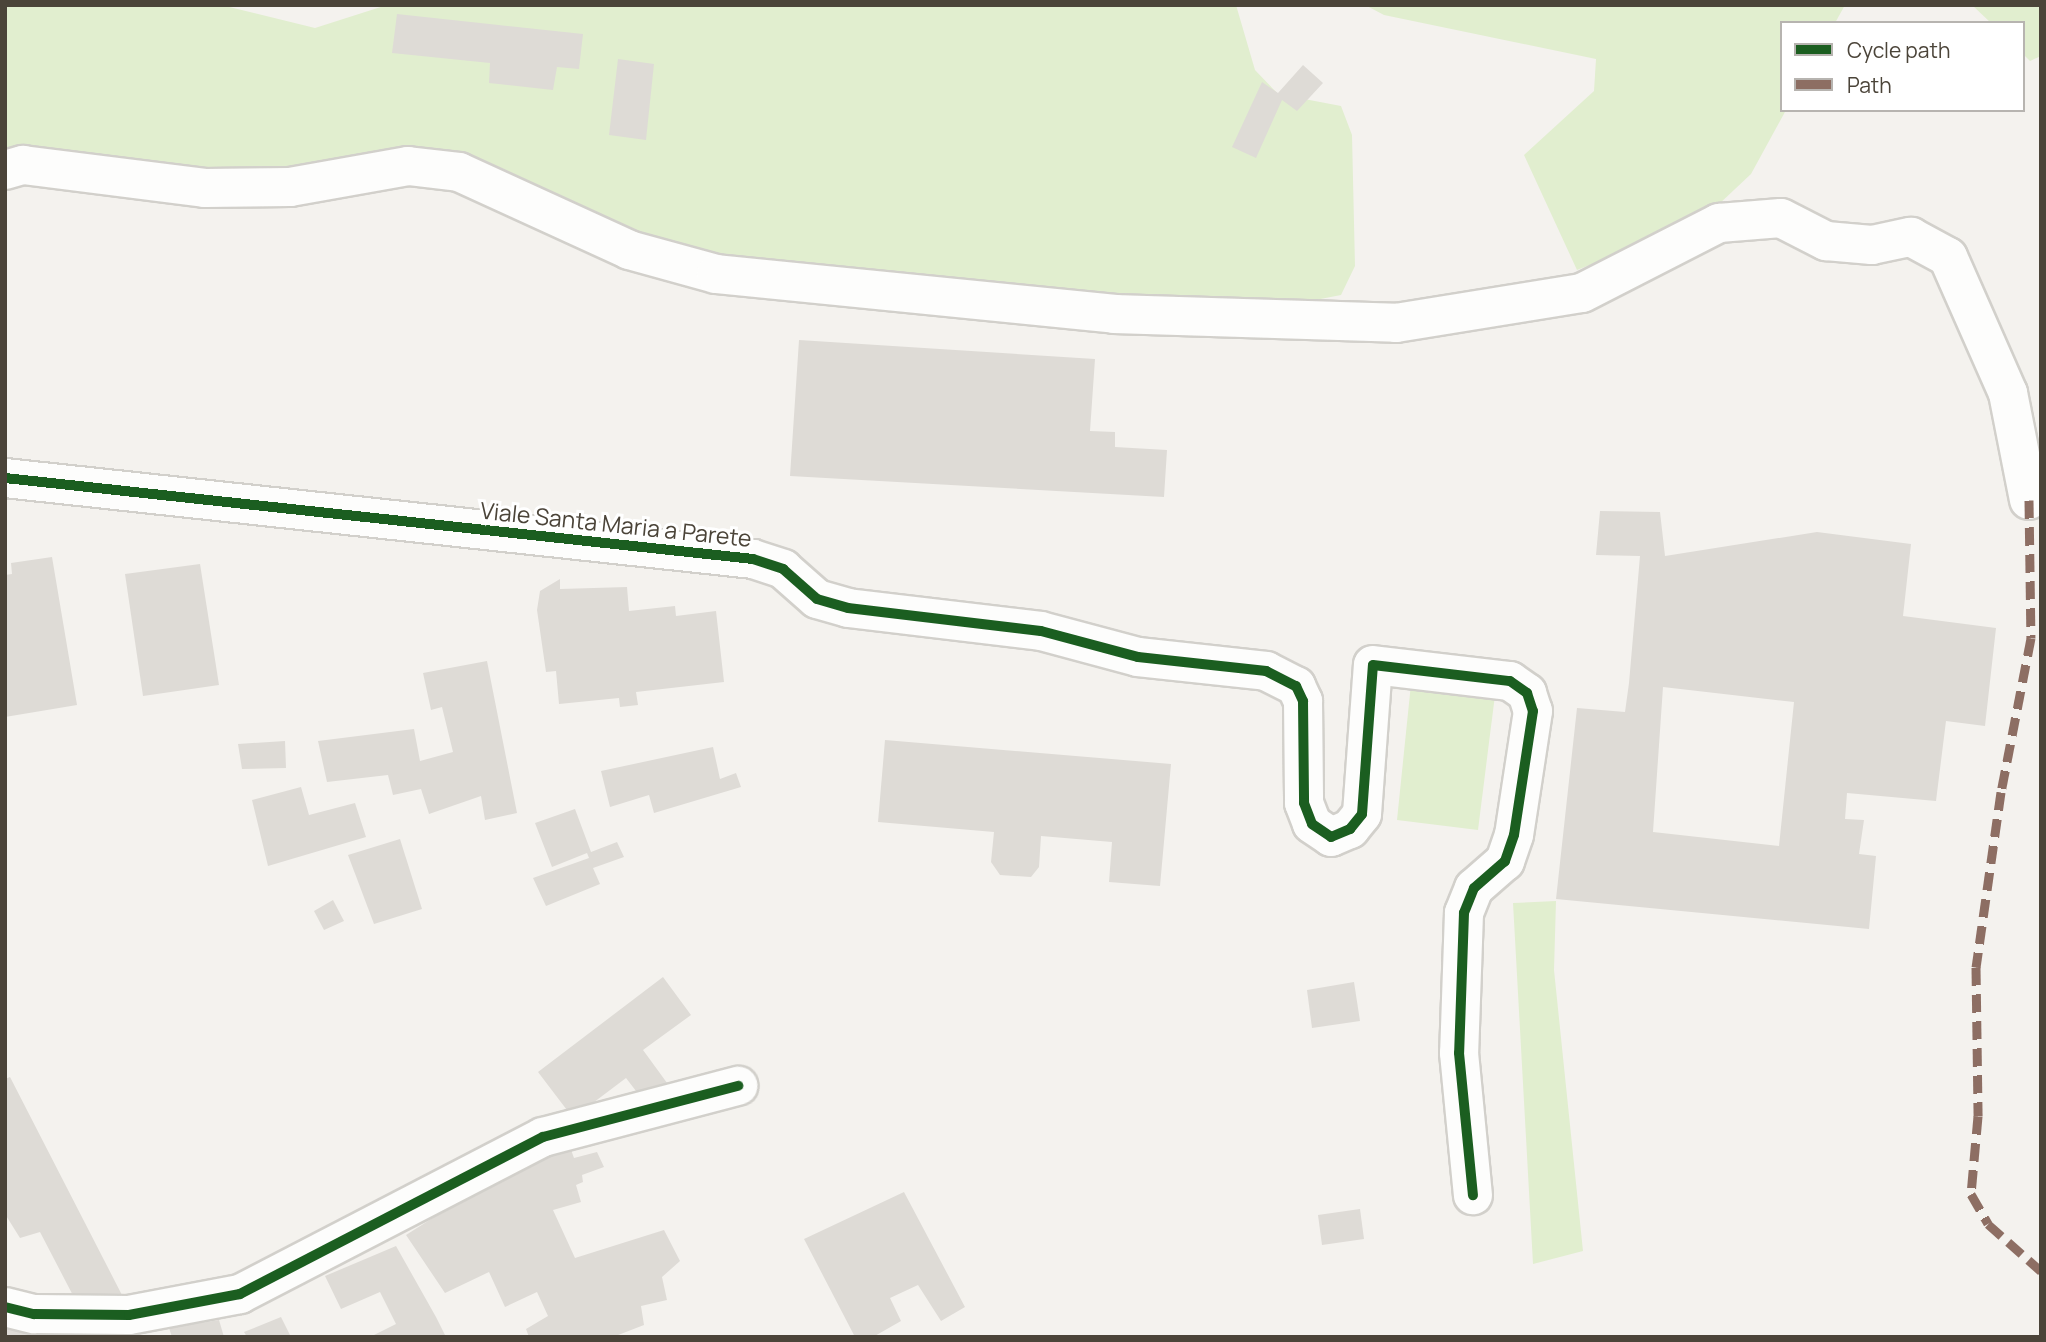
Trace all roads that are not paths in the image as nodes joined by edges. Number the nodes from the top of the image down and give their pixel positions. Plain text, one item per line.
1 (5, 170) edge
2 (5, 478) edge
3 (2029, 500) dead end
4 (738, 1086) dead end
5 (1473, 1195) dead end
6 (5, 1307) edge

1 - 3 street
2 - 5 street, Viale Santa Maria a Parete
4 - 6 street

